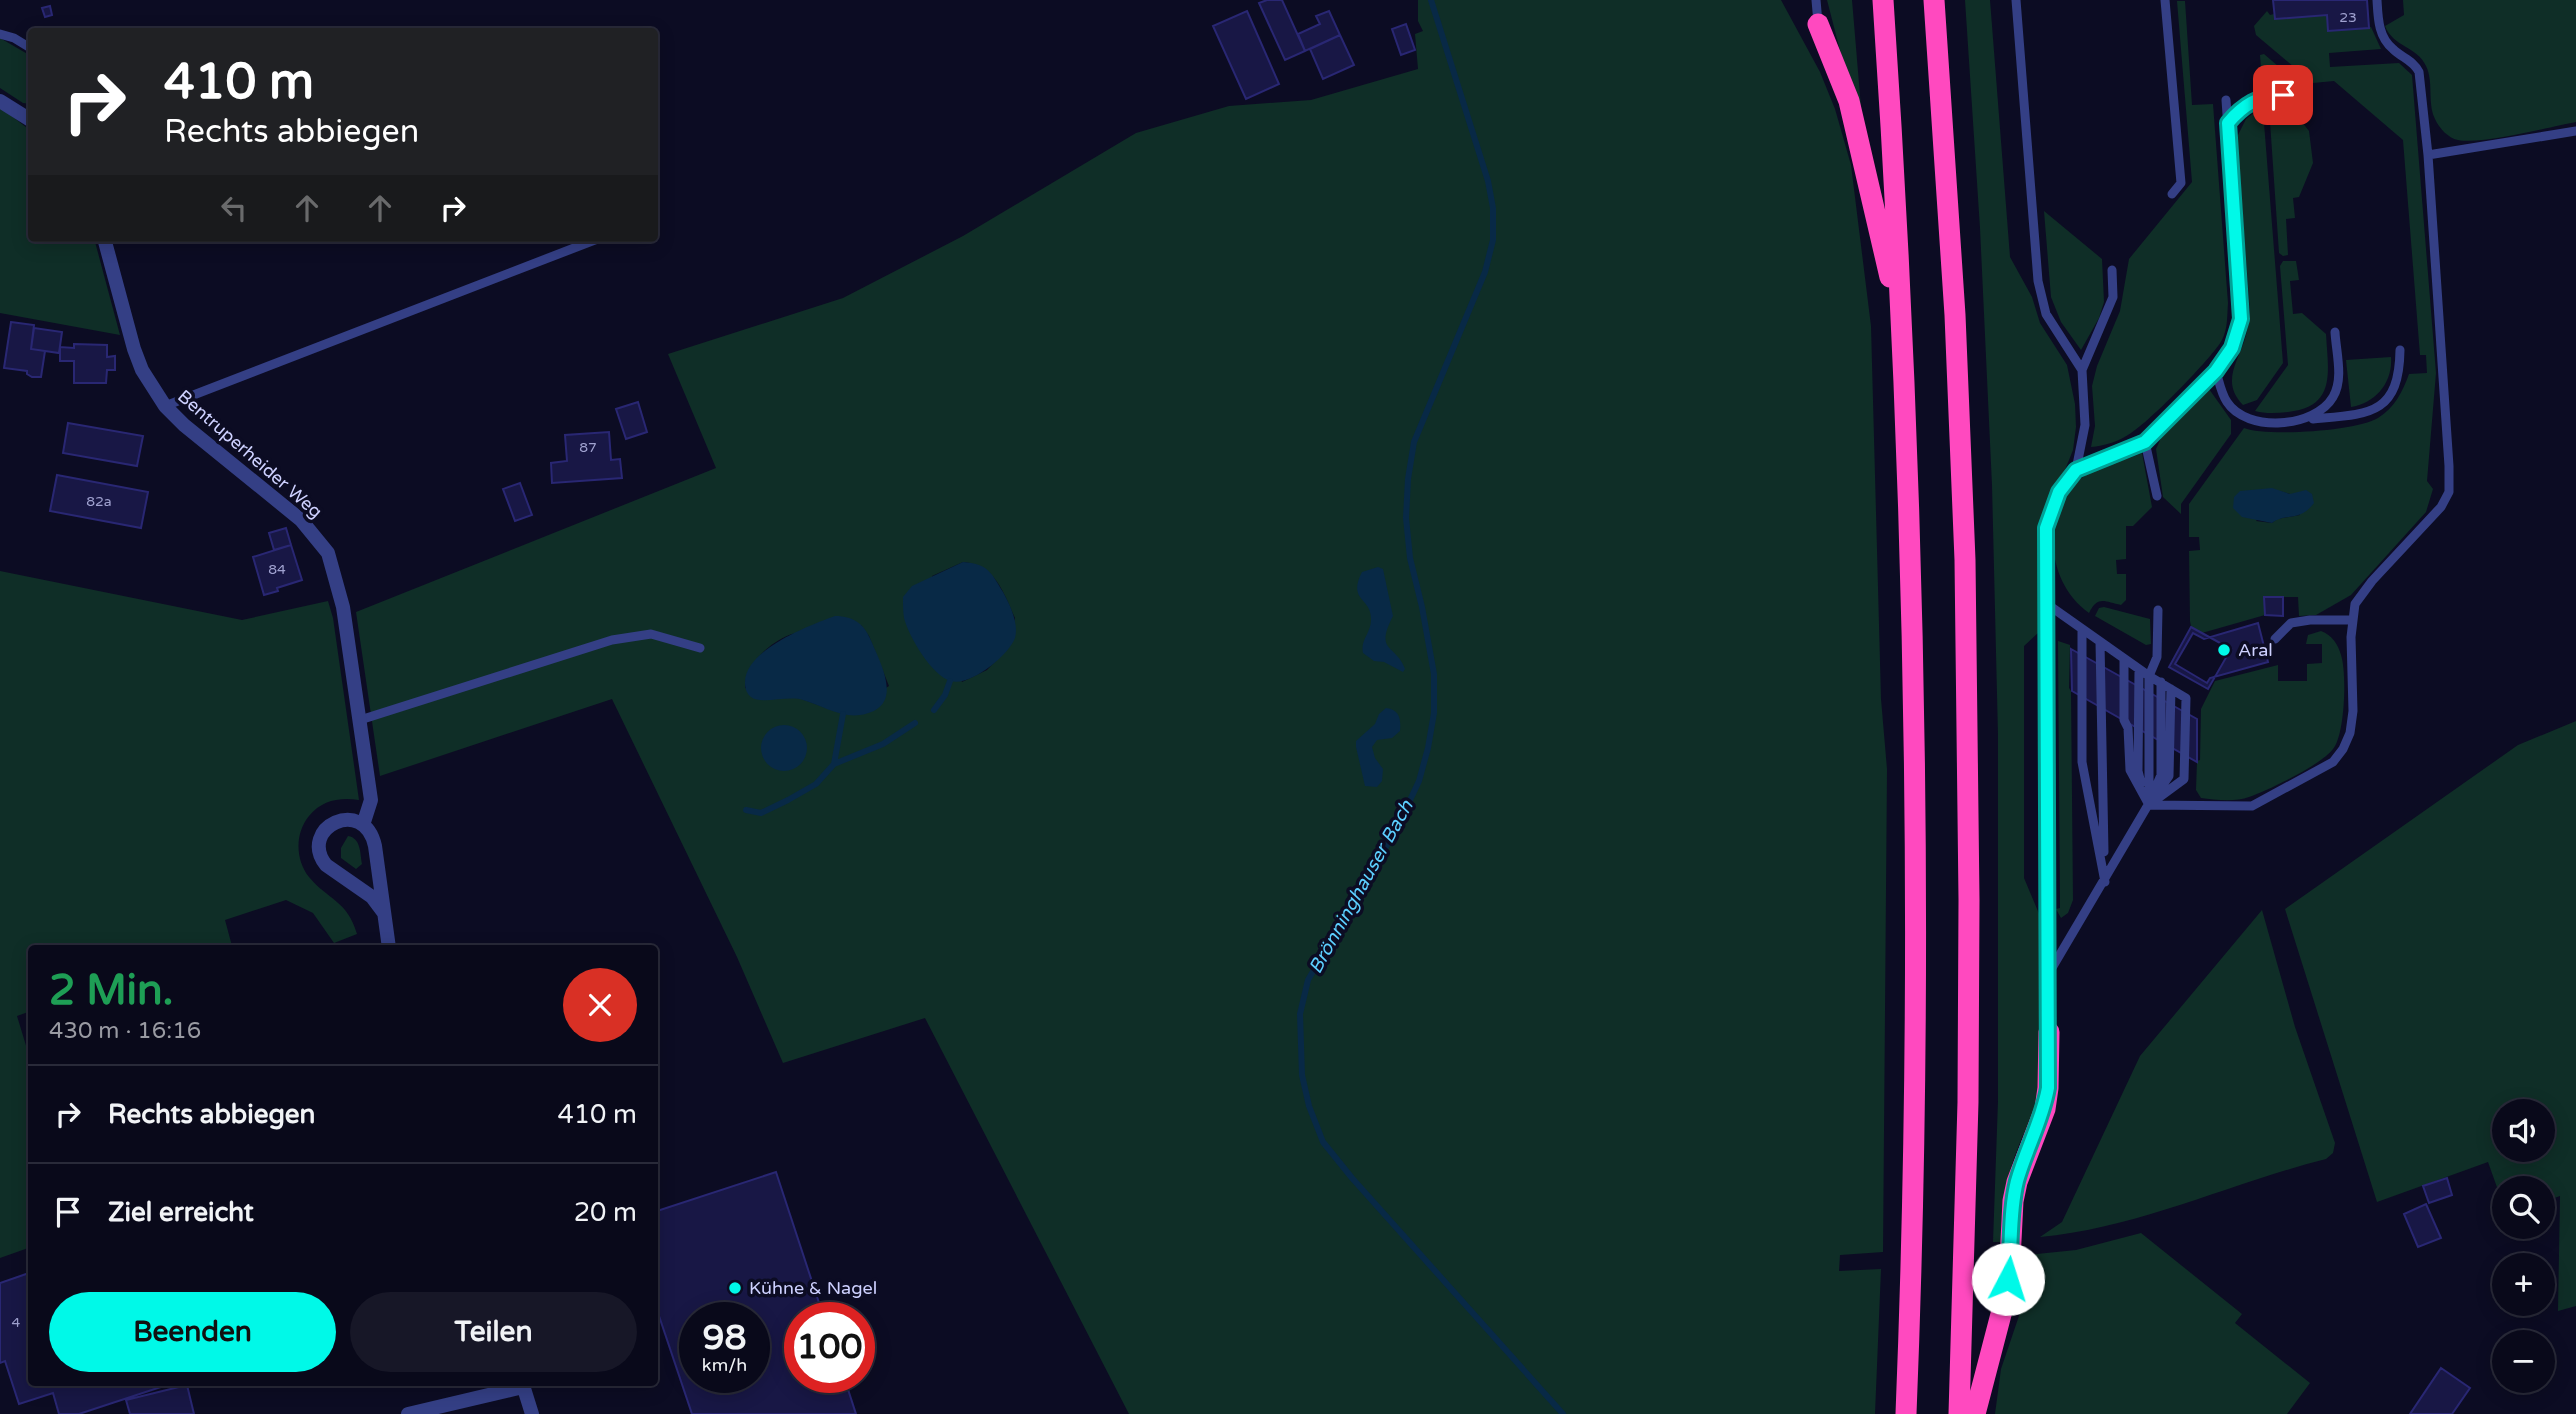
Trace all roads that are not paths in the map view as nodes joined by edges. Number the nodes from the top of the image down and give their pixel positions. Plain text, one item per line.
1 (1816, 0) edge
2 (1883, 0) edge
3 (1934, 0) edge
4 (2016, 0) edge
5 (2165, 0) edge
6 (2377, 0) edge
7 (1818, 24) joint
8 (0, 34) edge
9 (28, 47) edge
10 (2226, 100) dead end
11 (0, 101) edge
12 (2308, 110) dead end
13 (28, 118) edge
14 (2228, 123) junction
15 (2576, 131) edge
16 (2428, 155) junction
17 (2172, 194) dead end
18 (105, 242) edge
19 (590, 242) edge
20 (2112, 270) dead end
21 (1902, 331) junction
22 (2335, 332) dead end
23 (2400, 350) dead end
24 (2082, 370) junction
25 (2216, 371) junction
26 (165, 406) junction
27 (2307, 419) junction
28 (2145, 442) junction
29 (2076, 470) junction
30 (2157, 496) dead end
31 (2047, 604) junction
32 (2158, 610) dead end
33 (2352, 620) junction
34 (2082, 631) junction
35 (2275, 639) dead end
36 (2100, 642) junction
37 (700, 648) dead end
38 (2124, 659) junction
39 (2139, 669) junction
40 (2149, 676) junction
41 (2161, 682) junction
42 (2171, 689) junction
43 (360, 720) junction
44 (2148, 804) junction
45 (363, 825) junction
46 (2105, 882) junction
47 (384, 913) junction
48 (389, 945) edge
49 (2048, 975) junction
50 (2049, 1032) joint
51 (519, 1386) edge
52 (523, 1386) edge
53 (408, 1414) edge
54 (532, 1414) edge
55 (1906, 1414) edge
56 (1959, 1414) edge
57 (1975, 1414) edge

1 - 7 lane
2 - 21 highway
3 - 56 highway
4 - 24 lane
5 - 17 lane
6 - 16 lane
7 - 21 highway
8 - 9 lane
10 - 14 lane
11 - 13 street
12 - 14 lane
14 - 25 lane
15 - 16 lane
16 - 33 lane
18 - 26 street, Bentruperheider Weg
19 - 26 lane
20 - 24 lane
21 - 55 highway
22 - 27 lane
23 - 27 lane
24 - 29 lane
25 - 27 lane
25 - 28 lane
26 - 43 street, Bentruperheider Weg
28 - 29 lane
28 - 30 lane
29 - 31 lane
31 - 34 lane
31 - 49 lane
32 - 40 lane
33 - 35 lane
33 - 44 lane
34 - 36 lane
34 - 46 lane
36 - 38 lane
36 - 46 lane
37 - 43 lane
38 - 39 lane
38 - 44 lane
39 - 40 lane
39 - 44 lane
40 - 41 lane
40 - 44 lane
41 - 42 lane
41 - 44 lane
42 - 44 lane
42 - 44 lane
43 - 45 street, Bentruperheider Weg
44 - 46 lane
45 - 47 street
45 - 47 street
46 - 49 lane
47 - 48 street
49 - 50 lane
50 - 57 highway
51 - 53 street
52 - 54 street

